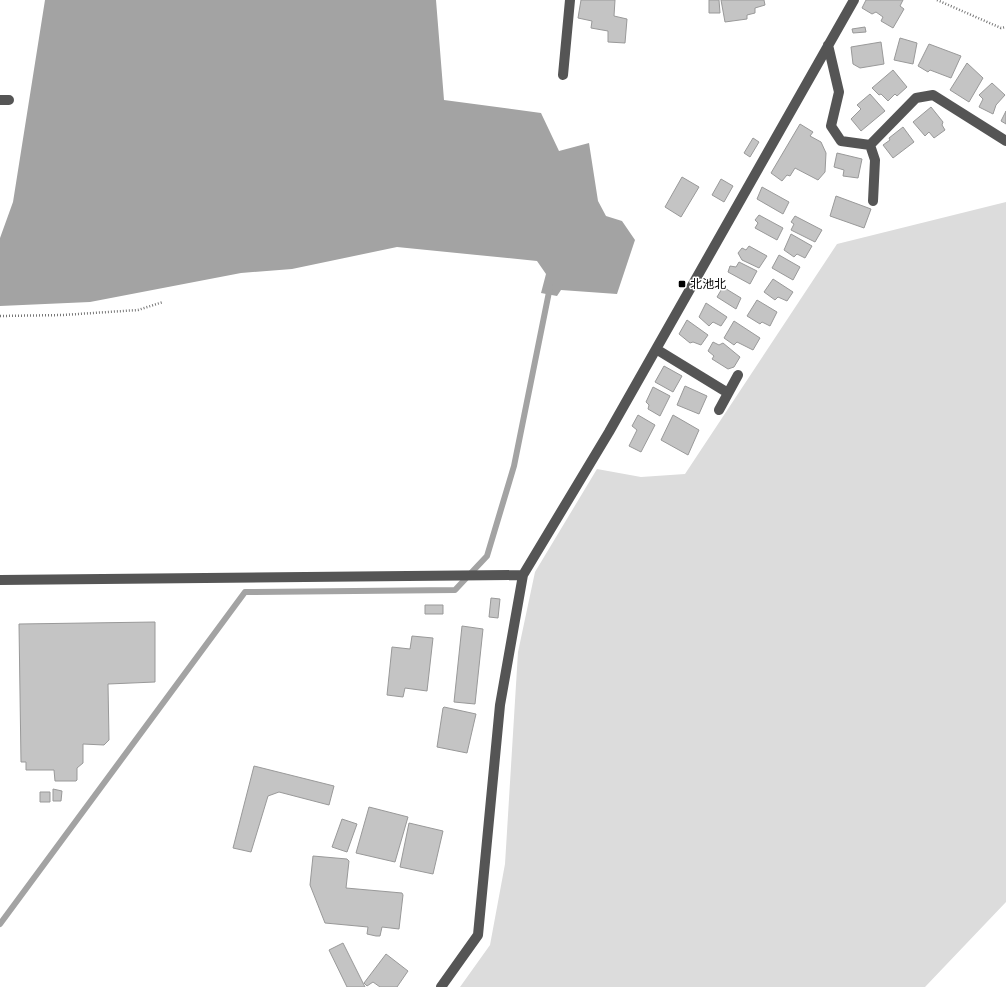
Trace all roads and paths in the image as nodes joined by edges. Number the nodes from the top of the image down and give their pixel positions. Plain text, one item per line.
1 (570, 0) edge
2 (854, 0) edge
3 (937, 0) edge
4 (1006, 27) edge
5 (828, 45) junction
6 (563, 75) dead end
7 (1006, 141) edge
8 (870, 145) junction
9 (873, 201) dead end
10 (163, 302) dead end
11 (0, 316) edge
12 (656, 349) junction
13 (738, 375) dead end
14 (728, 393) junction
15 (719, 410) dead end
16 (523, 574) junction
17 (0, 580) edge
18 (441, 987) edge

1 - 6 street
2 - 5 street
3 - 4 path
5 - 8 street
5 - 12 street
7 - 8 street
8 - 9 street
10 - 11 path
12 - 14 street
12 - 16 street
13 - 14 street
14 - 15 street
16 - 17 street
16 - 18 street

